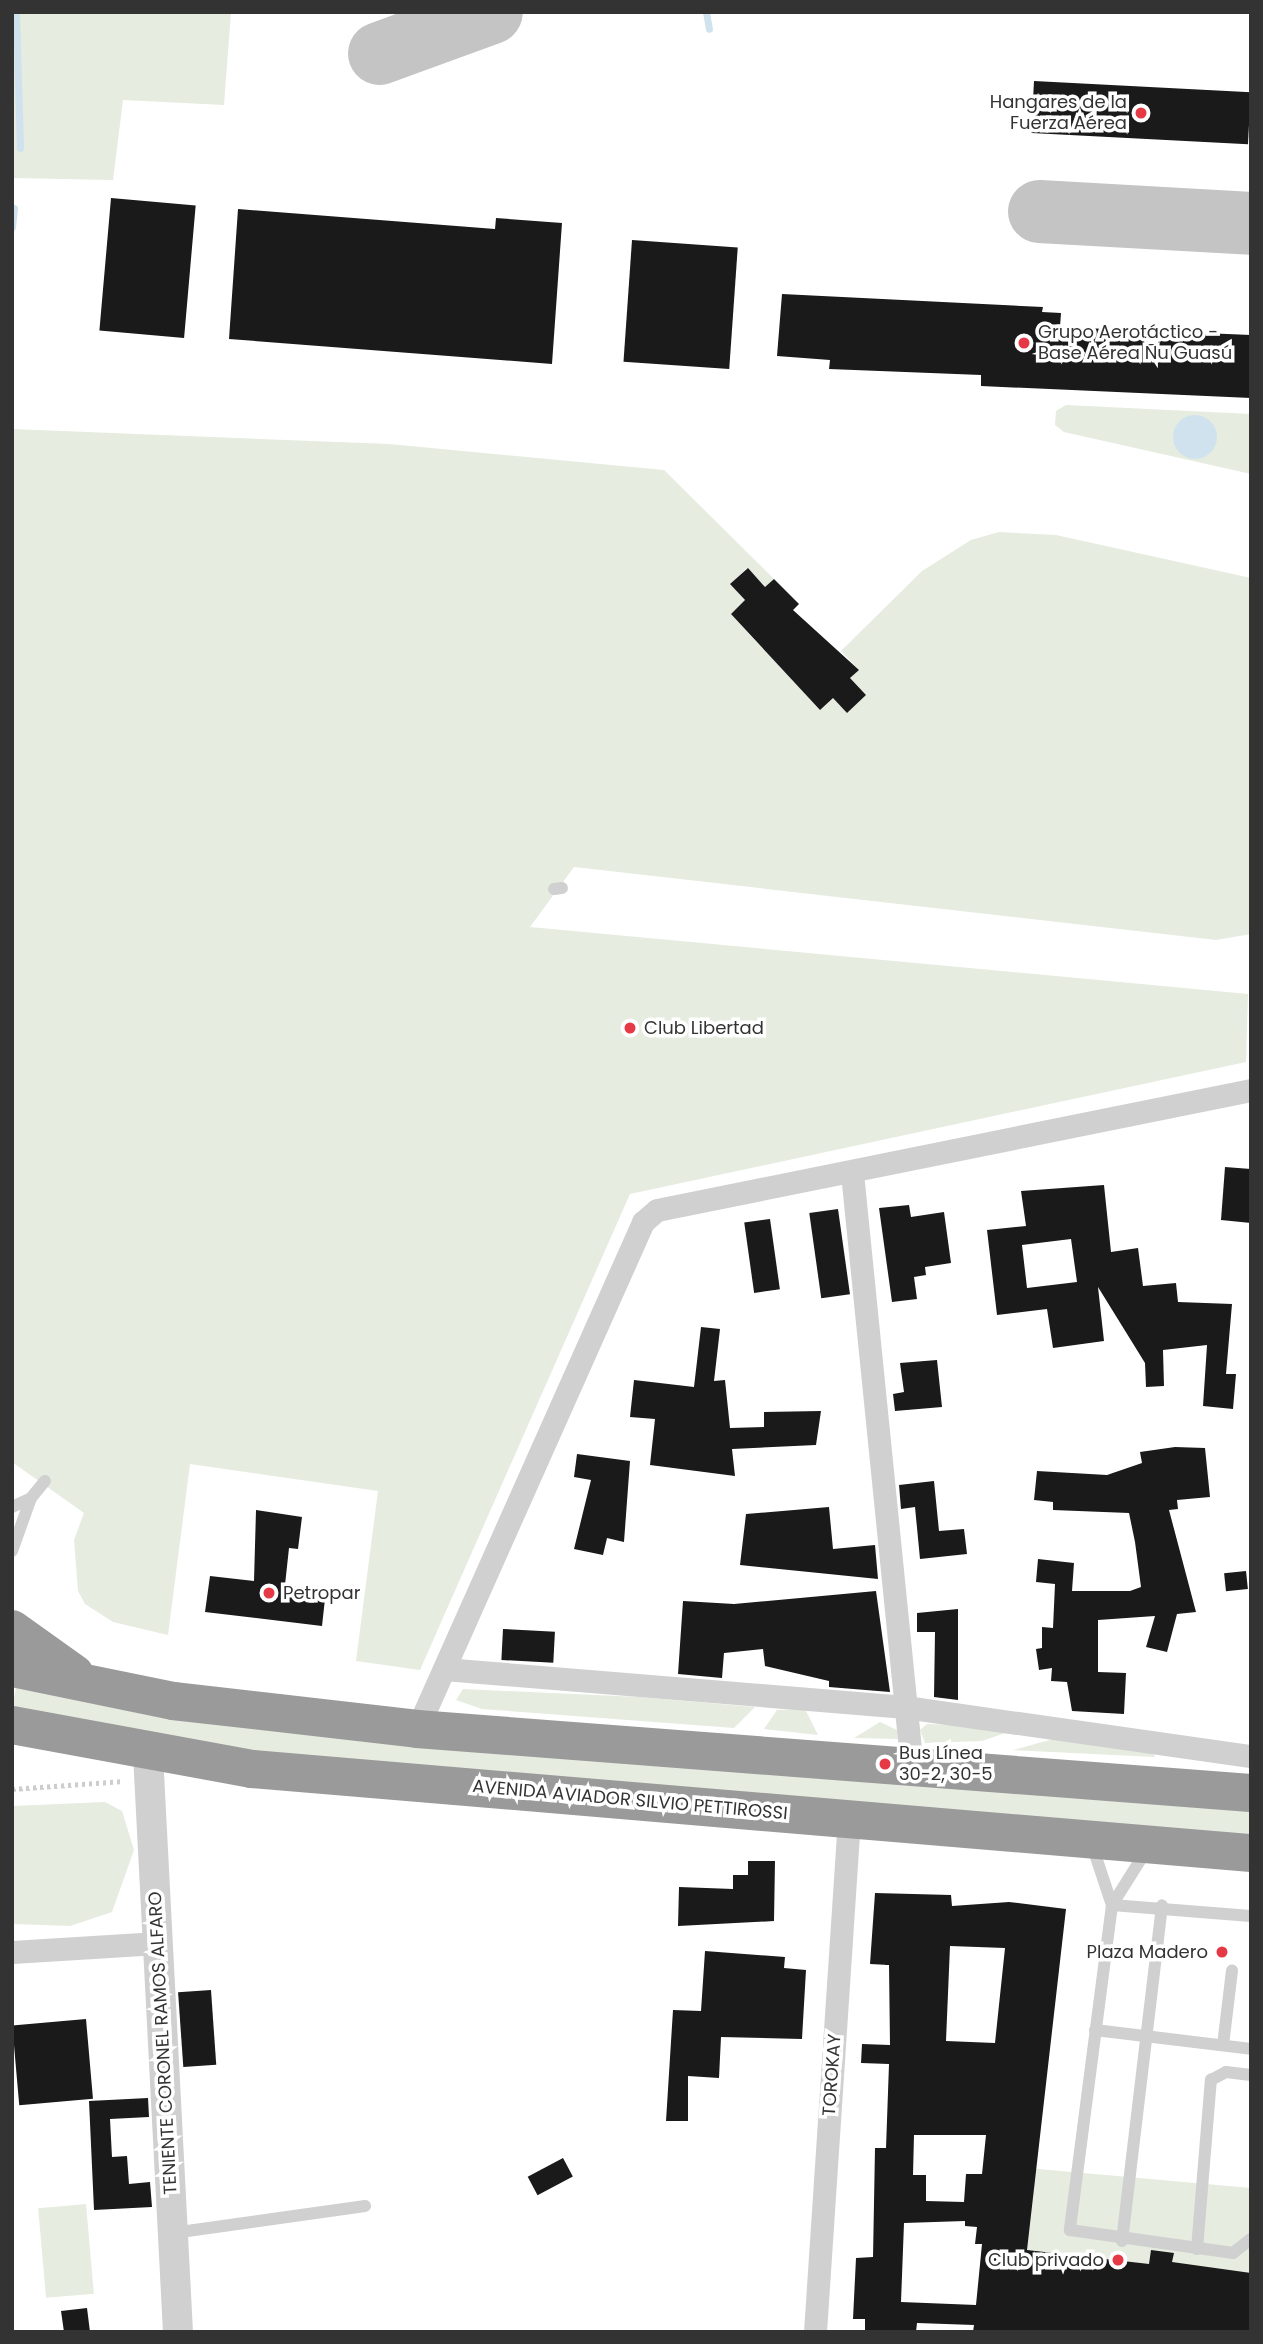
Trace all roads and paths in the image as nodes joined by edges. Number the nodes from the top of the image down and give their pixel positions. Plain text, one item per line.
1 (1251, 1090) edge
2 (852, 1173) junction
3 (45, 1481) dead end
4 (31, 1498) junction
5 (12, 1507) edge
6 (12, 1550) edge
7 (12, 1629) edge
8 (12, 1668) edge
9 (444, 1669) junction
10 (98, 1688) junction
11 (905, 1707) junction
12 (12, 1725) edge
13 (417, 1729) junction
14 (94, 1744) junction
15 (12, 1752) edge
16 (1251, 1756) edge
17 (148, 1767) junction
18 (912, 1769) junction
19 (12, 1789) edge
20 (1251, 1793) edge
21 (849, 1819) junction
22 (1090, 1840) junction
23 (1151, 1844) junction
24 (1251, 1853) edge
25 (1112, 1905) junction
26 (1162, 1905) junction
27 (1251, 1916) edge
28 (158, 1943) junction
29 (12, 1952) edge
30 (1232, 1971) dead end
31 (1095, 2030) junction
32 (1148, 2036) junction
33 (1223, 2045) junction
34 (1251, 2049) edge
35 (1251, 2075) edge
36 (365, 2206) dead end
37 (173, 2233) junction
38 (1251, 2239) edge
39 (1122, 2241) junction
40 (1197, 2249) junction
41 (178, 2332) edge
42 (815, 2332) edge

1 - 2 street
2 - 9 street
2 - 11 street
3 - 4 lane
4 - 5 lane
4 - 6 lane
7 - 10 highway
8 - 10 highway
9 - 11 street
9 - 13 street
10 - 13 highway
11 - 16 street
11 - 18 street
12 - 14 highway, AVENIDA AVIADOR SILVIO PETTIROSSI
13 - 18 highway
14 - 15 highway
14 - 17 highway, AVENIDA AVIADOR SILVIO PETTIROSSI
17 - 19 path
17 - 21 highway, AVENIDA AVIADOR SILVIO PETTIROSSI
17 - 28 street, TENIENTE CORONEL RAMOS ALFARO
18 - 20 highway
21 - 22 highway, AVENIDA AVIADOR SILVIO PETTIROSSI
21 - 42 street, TOROKAY
22 - 23 highway, AVENIDA AVIADOR SILVIO PETTIROSSI
22 - 25 lane
23 - 24 highway, AVENIDA AVIADOR SILVIO PETTIROSSI
23 - 25 lane
25 - 26 lane
25 - 31 lane
26 - 27 lane
26 - 32 lane
28 - 29 street
28 - 37 street, TENIENTE CORONEL RAMOS ALFARO
30 - 33 lane
31 - 32 lane
31 - 39 lane
32 - 33 lane
32 - 39 lane
33 - 34 lane
35 - 40 lane
36 - 37 lane
37 - 41 street, TENIENTE CORONEL RAMOS ALFARO
38 - 40 lane
39 - 40 lane

